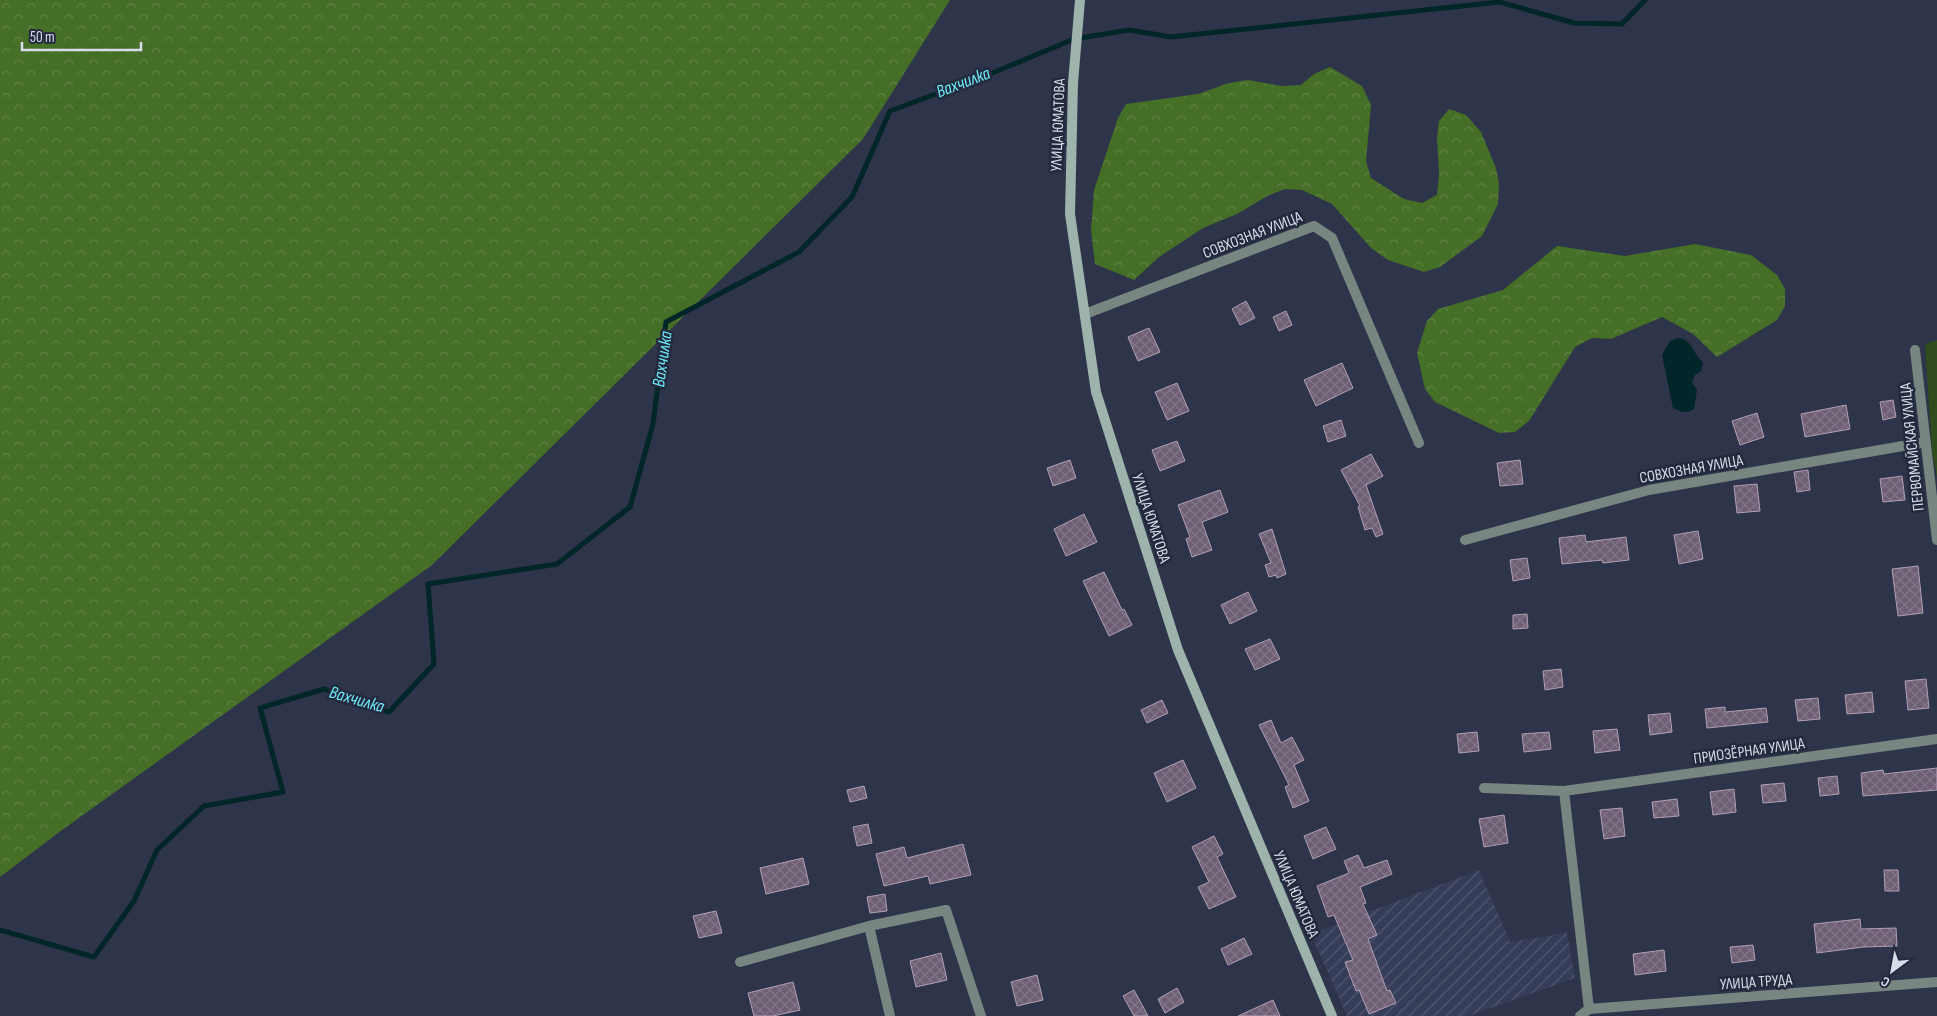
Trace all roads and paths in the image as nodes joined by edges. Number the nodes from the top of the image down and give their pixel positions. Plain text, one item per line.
1 (1080, 2) edge
2 (1084, 314) junction
3 (1916, 350) dead end
4 (1926, 442) junction
5 (1419, 443) dead end
6 (1465, 540) dead end
7 (1937, 540) edge
8 (1937, 739) edge
9 (1484, 788) dead end
10 (1564, 791) junction
11 (869, 926) junction
12 (740, 962) dead end
13 (1937, 982) edge
14 (1589, 1009) junction
15 (890, 1016) edge
16 (981, 1016) edge
17 (1332, 1016) edge
18 (1580, 1016) edge

1 - 2 main road, УЛИЦА ЮМАТОВА
2 - 5 street, СОВХОЗНАЯ УЛИЦА
2 - 17 main road, УЛИЦА ЮМАТОВА
3 - 4 street, ПЕРВОМАЙСКАЯ УЛИЦА
4 - 6 street, СОВХОЗНАЯ УЛИЦА
4 - 7 street, ПЕРВОМАЙСКАЯ УЛИЦА
8 - 10 street, ПРИОЗЁРНАЯ УЛИЦА
9 - 10 street, ПРИОЗЁРНАЯ УЛИЦА
10 - 14 street
11 - 12 street
11 - 15 street
11 - 16 street
13 - 14 street, УЛИЦА ТРУДА
14 - 18 street

